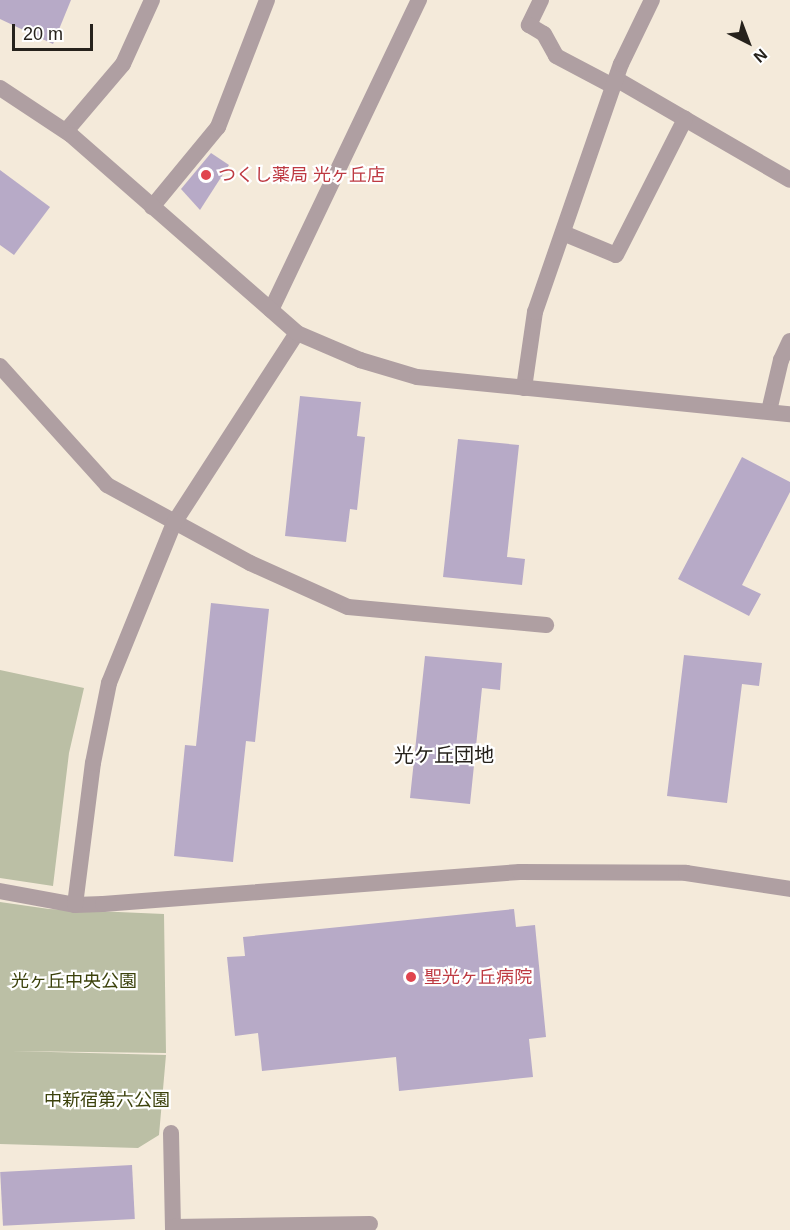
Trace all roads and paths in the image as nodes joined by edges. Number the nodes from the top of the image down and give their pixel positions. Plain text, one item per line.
1 (152, 0) edge
2 (267, 0) edge
3 (419, 0) edge
4 (541, 0) edge
5 (652, 0) edge
6 (615, 83) junction
7 (0, 87) edge
8 (685, 119) junction
9 (66, 131) junction
10 (790, 180) edge
11 (152, 207) junction
12 (563, 233) junction
13 (271, 310) junction
14 (297, 333) junction
15 (790, 341) edge
16 (0, 366) edge
17 (524, 388) junction
18 (769, 411) junction
19 (790, 414) edge
20 (174, 523) junction
21 (546, 625) dead end
22 (790, 889) edge
23 (0, 891) edge
24 (75, 904) junction
25 (171, 1134) dead end
26 (370, 1224) dead end
27 (173, 1229) edge

1 - 9 street
2 - 11 street
3 - 13 street
4 - 6 street
5 - 6 street
6 - 8 street
6 - 12 street
7 - 9 street
8 - 10 street
8 - 12 street
9 - 11 street
11 - 13 street
12 - 17 street
13 - 14 street
14 - 17 street
14 - 20 street
15 - 18 street
16 - 20 street
17 - 18 street
18 - 19 street
20 - 21 street
20 - 24 street
22 - 24 street
23 - 24 street
25 - 27 street
26 - 27 street

